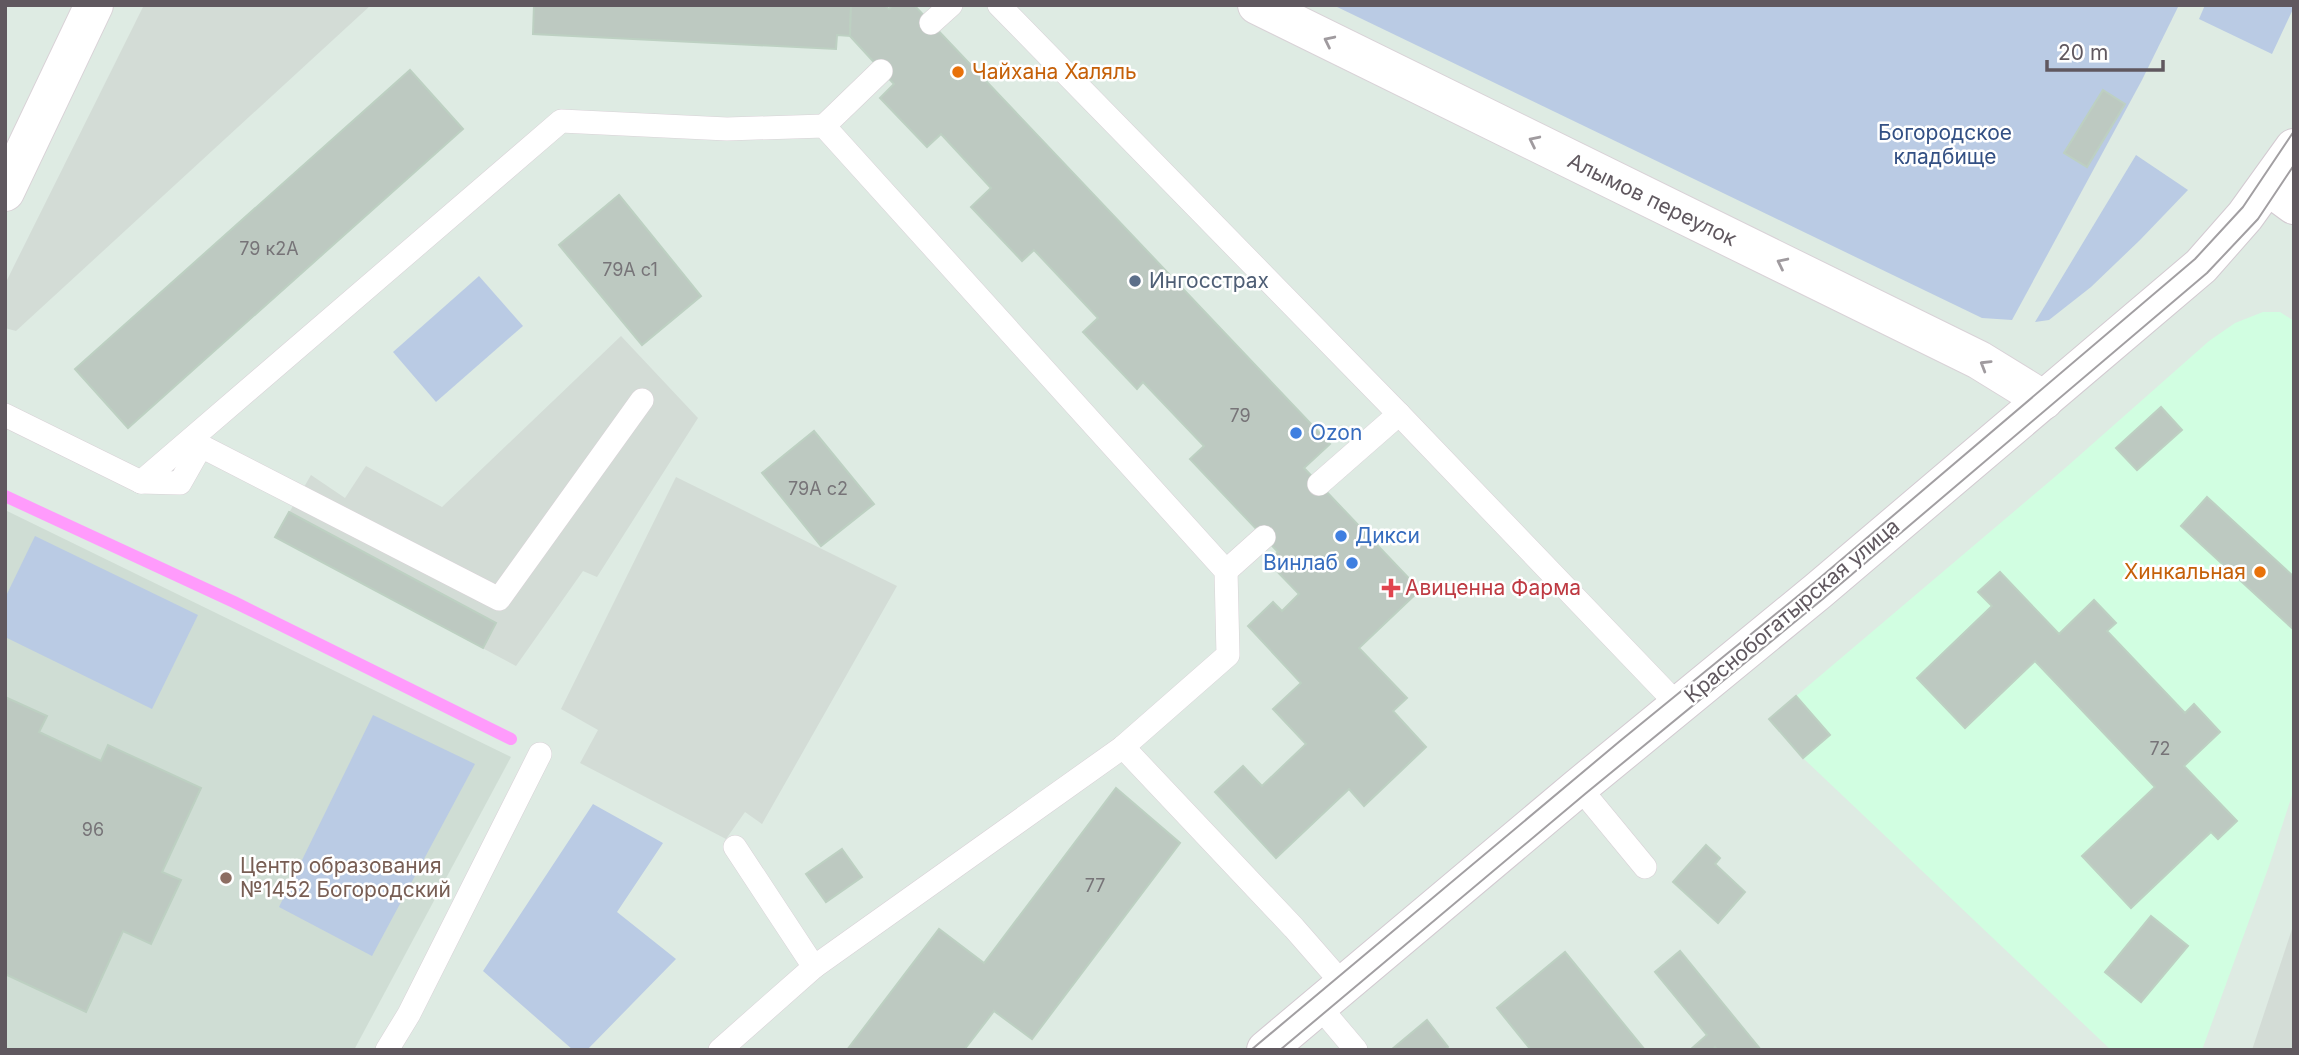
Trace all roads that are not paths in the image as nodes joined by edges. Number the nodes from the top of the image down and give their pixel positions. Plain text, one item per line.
1 (94, 5) edge
2 (951, 5) edge
3 (999, 5) edge
4 (1257, 5) edge
5 (931, 23) dead end
6 (881, 71) dead end
7 (824, 126) junction
8 (2294, 148) edge
9 (5, 192) edge
10 (2281, 196) edge
11 (642, 400) dead end
12 (2043, 400) junction
13 (1399, 414) junction
14 (5, 415) edge
15 (141, 482) junction
16 (1320, 484) dead end
17 (1264, 537) dead end
18 (1226, 571) junction
19 (1679, 706) junction
20 (1123, 747) junction
21 (540, 754) dead end
22 (1579, 787) junction
23 (735, 847) dead end
24 (1645, 867) dead end
25 (814, 967) junction
26 (1331, 995) junction
27 (387, 1050) edge
28 (720, 1050) edge
29 (1266, 1050) edge
30 (1356, 1050) edge

1 - 9 main road
2 - 5 lane
3 - 13 lane
12 -> 4 main road, Алымов переулок
6 - 7 lane
7 - 15 lane
7 - 18 lane
8 - 10 main road, Краснобогатырская улица
10 - 12 main road, Краснобогатырская улица
11 - 15 lane
12 - 19 main road, Краснобогатырская улица
13 - 16 lane
13 - 19 lane
14 - 15 lane
17 - 18 lane
18 - 20 lane
19 - 22 main road, Краснобогатырская улица
20 - 25 lane
20 - 26 lane
21 - 27 lane
22 - 24 lane
22 - 26 main road, Краснобогатырская улица
23 - 25 lane
25 - 28 lane
26 - 29 main road, Краснобогатырская улица
26 - 30 lane

